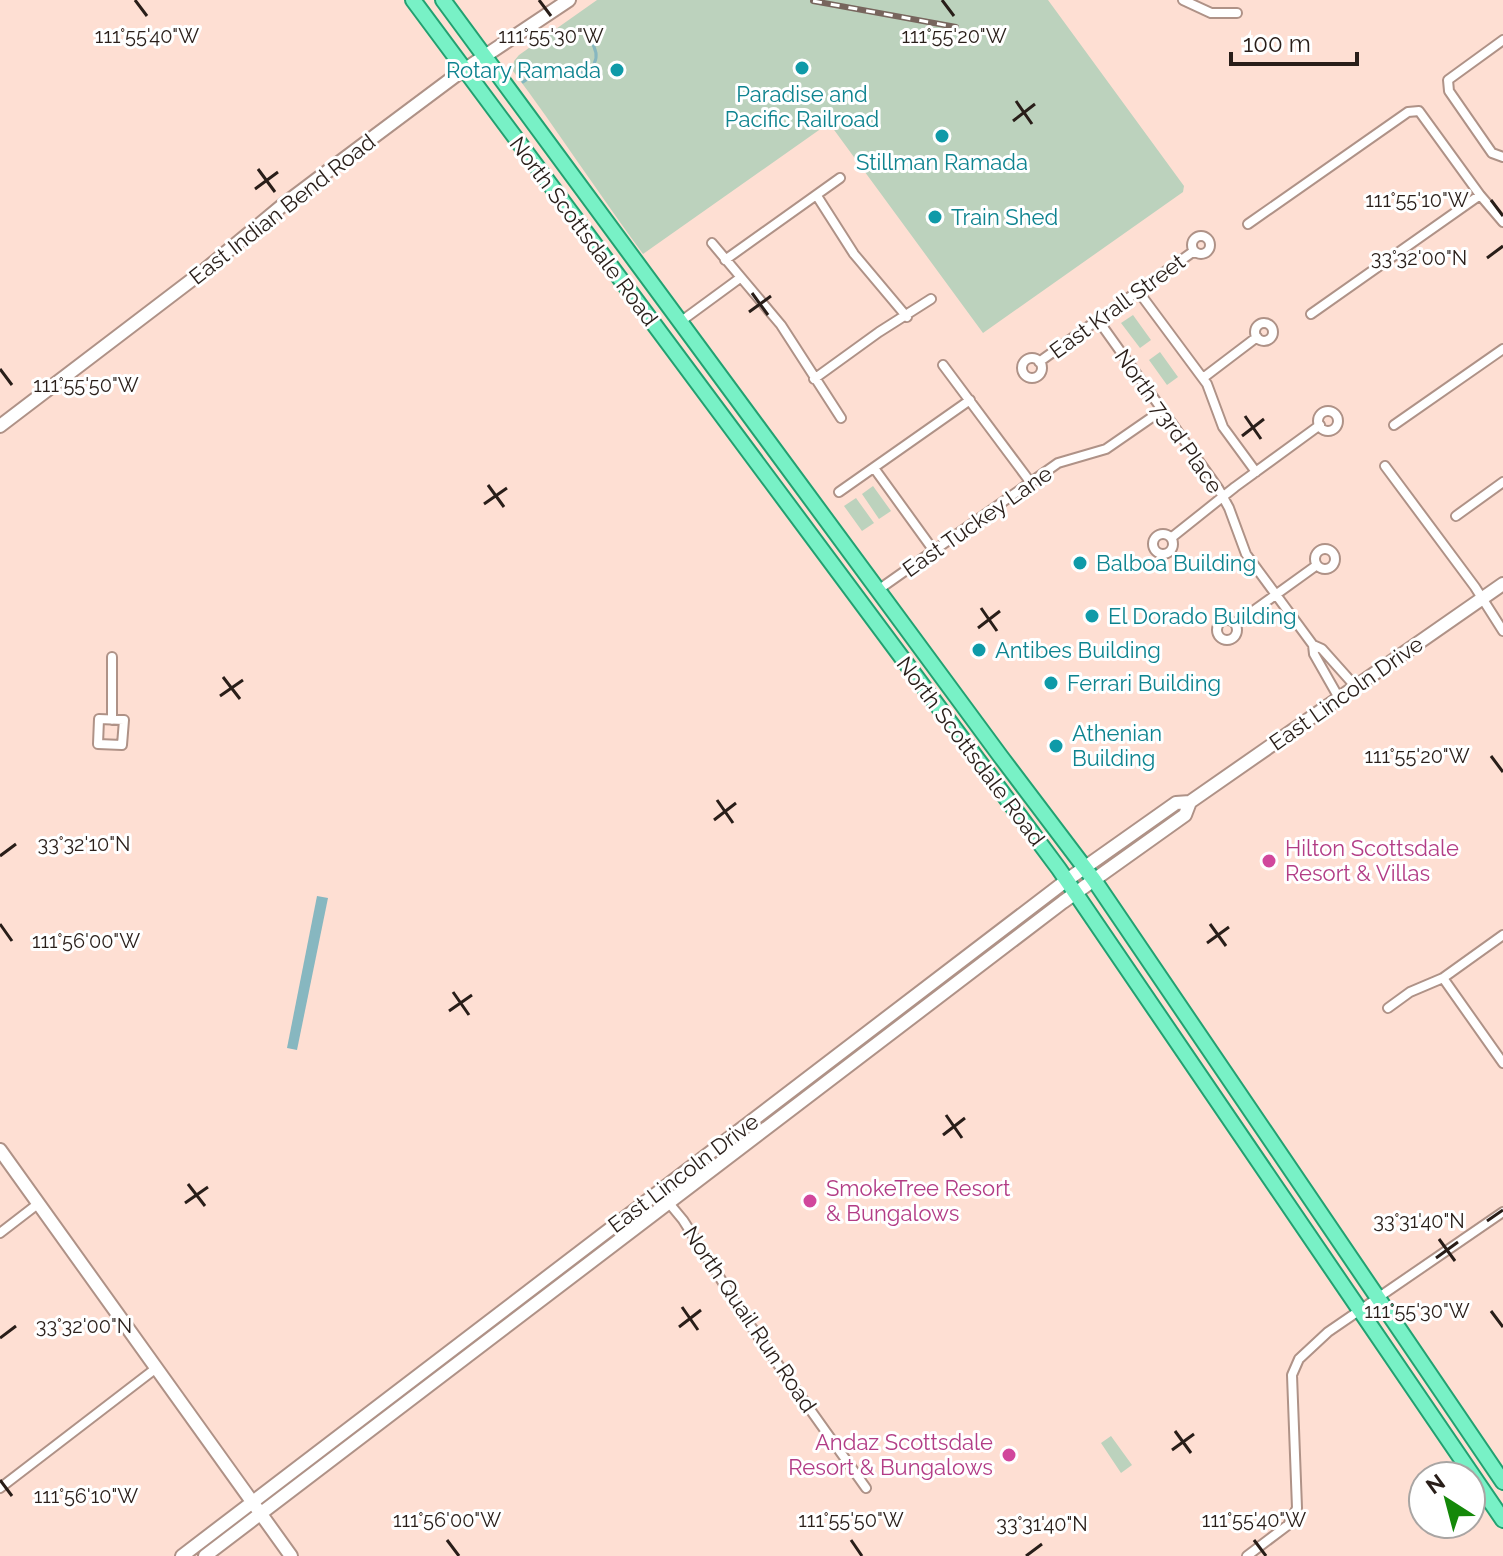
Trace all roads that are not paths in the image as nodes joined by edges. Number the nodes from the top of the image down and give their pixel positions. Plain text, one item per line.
1 (413, 0) edge
2 (443, 0) edge
3 (569, 0) edge
4 (1183, 0) edge
5 (1237, 13) dead end
6 (1503, 40) edge
7 (485, 56) junction
8 (464, 70) junction
9 (1502, 158) edge
10 (840, 178) dead end
11 (1480, 195) junction
12 (817, 196) junction
13 (1503, 222) edge
14 (1248, 224) dead end
15 (712, 243) dead end
16 (1194, 251) dead end
17 (604, 255) junction
18 (725, 260) junction
19 (740, 278) junction
20 (1138, 291) junction
21 (931, 299) dead end
22 (1311, 314) dead end
23 (907, 317) junction
24 (1098, 320) junction
25 (680, 322) junction
26 (1257, 337) dead end
27 (1503, 349) edge
28 (1039, 362) dead end
29 (943, 365) dead end
30 (1203, 378) junction
31 (814, 379) junction
32 (970, 400) junction
33 (714, 405) junction
34 (1161, 411) junction
35 (841, 418) dead end
36 (1320, 425) dead end
37 (1394, 425) dead end
38 (0, 426) edge
39 (1385, 466) dead end
40 (874, 468) junction
41 (1256, 472) junction
42 (1503, 482) edge
43 (1031, 483) junction
44 (839, 492) dead end
45 (1223, 498) junction
46 (1456, 516) dead end
47 (807, 529) junction
48 (1171, 538) dead end
49 (934, 551) junction
50 (1317, 565) dead end
51 (1503, 584) edge
52 (878, 590) junction
53 (1276, 594) junction
54 (1482, 599) junction
55 (1235, 624) dead end
56 (1503, 631) edge
57 (1313, 645) junction
58 (894, 648) junction
59 (112, 657) dead end
60 (1355, 686) junction
61 (1339, 698) junction
62 (964, 707) junction
63 (948, 719) junction
64 (112, 720) dead end
65 (1190, 802) junction
66 (1085, 867) junction
67 (1067, 880) junction
68 (1094, 880) junction
69 (1076, 894) junction
70 (1503, 935) edge
71 (1443, 978) junction
72 (1388, 1008) dead end
73 (1500, 1052) edge
74 (1503, 1063) edge
75 (0, 1150) edge
76 (663, 1197) junction
77 (35, 1198) junction
78 (1503, 1212) edge
79 (0, 1233) edge
80 (1378, 1298) junction
81 (1361, 1309) junction
82 (155, 1369) junction
83 (423, 1372) junction
84 (431, 1384) junction
85 (1503, 1482) edge
86 (0, 1488) edge
87 (866, 1488) dead end
88 (252, 1502) junction
89 (261, 1514) junction
90 (1503, 1520) edge
91 (182, 1556) edge
92 (205, 1556) edge
93 (291, 1556) edge
94 (1247, 1556) edge

1 - 8 main road, North Scottsdale Road
2 - 7 main road, North Scottsdale Road
3 - 7 main road, East Indian Bend Road
4 - 5 street
6 - 9 street
7 - 8 main road, East Indian Bend Road
7 - 25 main road, North Scottsdale Road
8 - 17 main road, North Scottsdale Road
8 - 38 main road, East Indian Bend Road
10 - 12 street
11 - 13 street
11 - 14 street
11 - 22 street
12 - 18 street
12 - 23 street
15 - 18 street
16 - 20 street, East Krall Street
17 - 25 main road
17 - 33 main road, North Scottsdale Road
18 - 19 street
19 - 25 street
19 - 31 street
20 - 24 street, East Krall Street
20 - 30 street
21 - 23 street
23 - 31 street
24 - 28 street, East Krall Street
24 - 34 street, North 73rd Place
25 - 33 main road
25 - 52 main road, North Scottsdale Road
26 - 30 street
27 - 37 street
29 - 32 street
30 - 41 street
31 - 35 street
32 - 40 street
32 - 43 street
33 - 47 main road, North Scottsdale Road
34 - 43 street, East Tuckey Lane
34 - 45 street, North 73rd Place
36 - 41 street
39 - 54 street
40 - 44 street
40 - 49 street
41 - 45 street
42 - 46 street
43 - 49 street, East Tuckey Lane
45 - 48 street
45 - 53 street, North 73rd Place
47 - 52 main road
47 - 58 main road, North Scottsdale Road
49 - 52 street, East Tuckey Lane
50 - 53 street
51 - 54 main road, East Lincoln Drive
52 - 58 main road
52 - 62 main road, North Scottsdale Road
53 - 55 street
53 - 57 street, North 73rd Place
54 - 56 street
54 - 60 main road, East Lincoln Drive
57 - 60 street, North 73rd Place
57 - 61 street, North 73rd Place
58 - 63 main road, North Scottsdale Road
59 - 64 street
60 - 61 main road, East Lincoln Drive
61 - 65 main road, East Lincoln Drive
62 - 63 main road
62 - 66 main road, North Scottsdale Road
63 - 67 main road, North Scottsdale Road
65 - 66 main road, East Lincoln Drive
65 - 68 main road, East Lincoln Drive
66 - 67 main road, East Lincoln Drive
66 - 68 main road, North Scottsdale Road
67 - 69 main road, North Scottsdale Road
67 - 76 main road, East Lincoln Drive
68 - 69 main road, East Lincoln Drive
68 - 80 main road, North Scottsdale Road
69 - 76 main road, East Lincoln Drive
69 - 81 main road, North Scottsdale Road
70 - 71 street
71 - 72 street
71 - 73 street
73 - 74 street
75 - 77 main road
76 - 83 main road, East Lincoln Drive
76 - 84 main road, East Lincoln Drive
76 - 87 street, North Quail Run Road
77 - 79 street
77 - 82 main road
78 - 80 street
80 - 81 street
80 - 85 main road, North Scottsdale Road
81 - 90 main road, North Scottsdale Road
81 - 94 street
82 - 86 street
82 - 88 main road
83 - 84 main road
83 - 88 main road, East Lincoln Drive
84 - 89 main road, East Lincoln Drive
88 - 89 main road
88 - 91 main road, East Lincoln Drive
89 - 92 main road, East Lincoln Drive
89 - 93 main road

